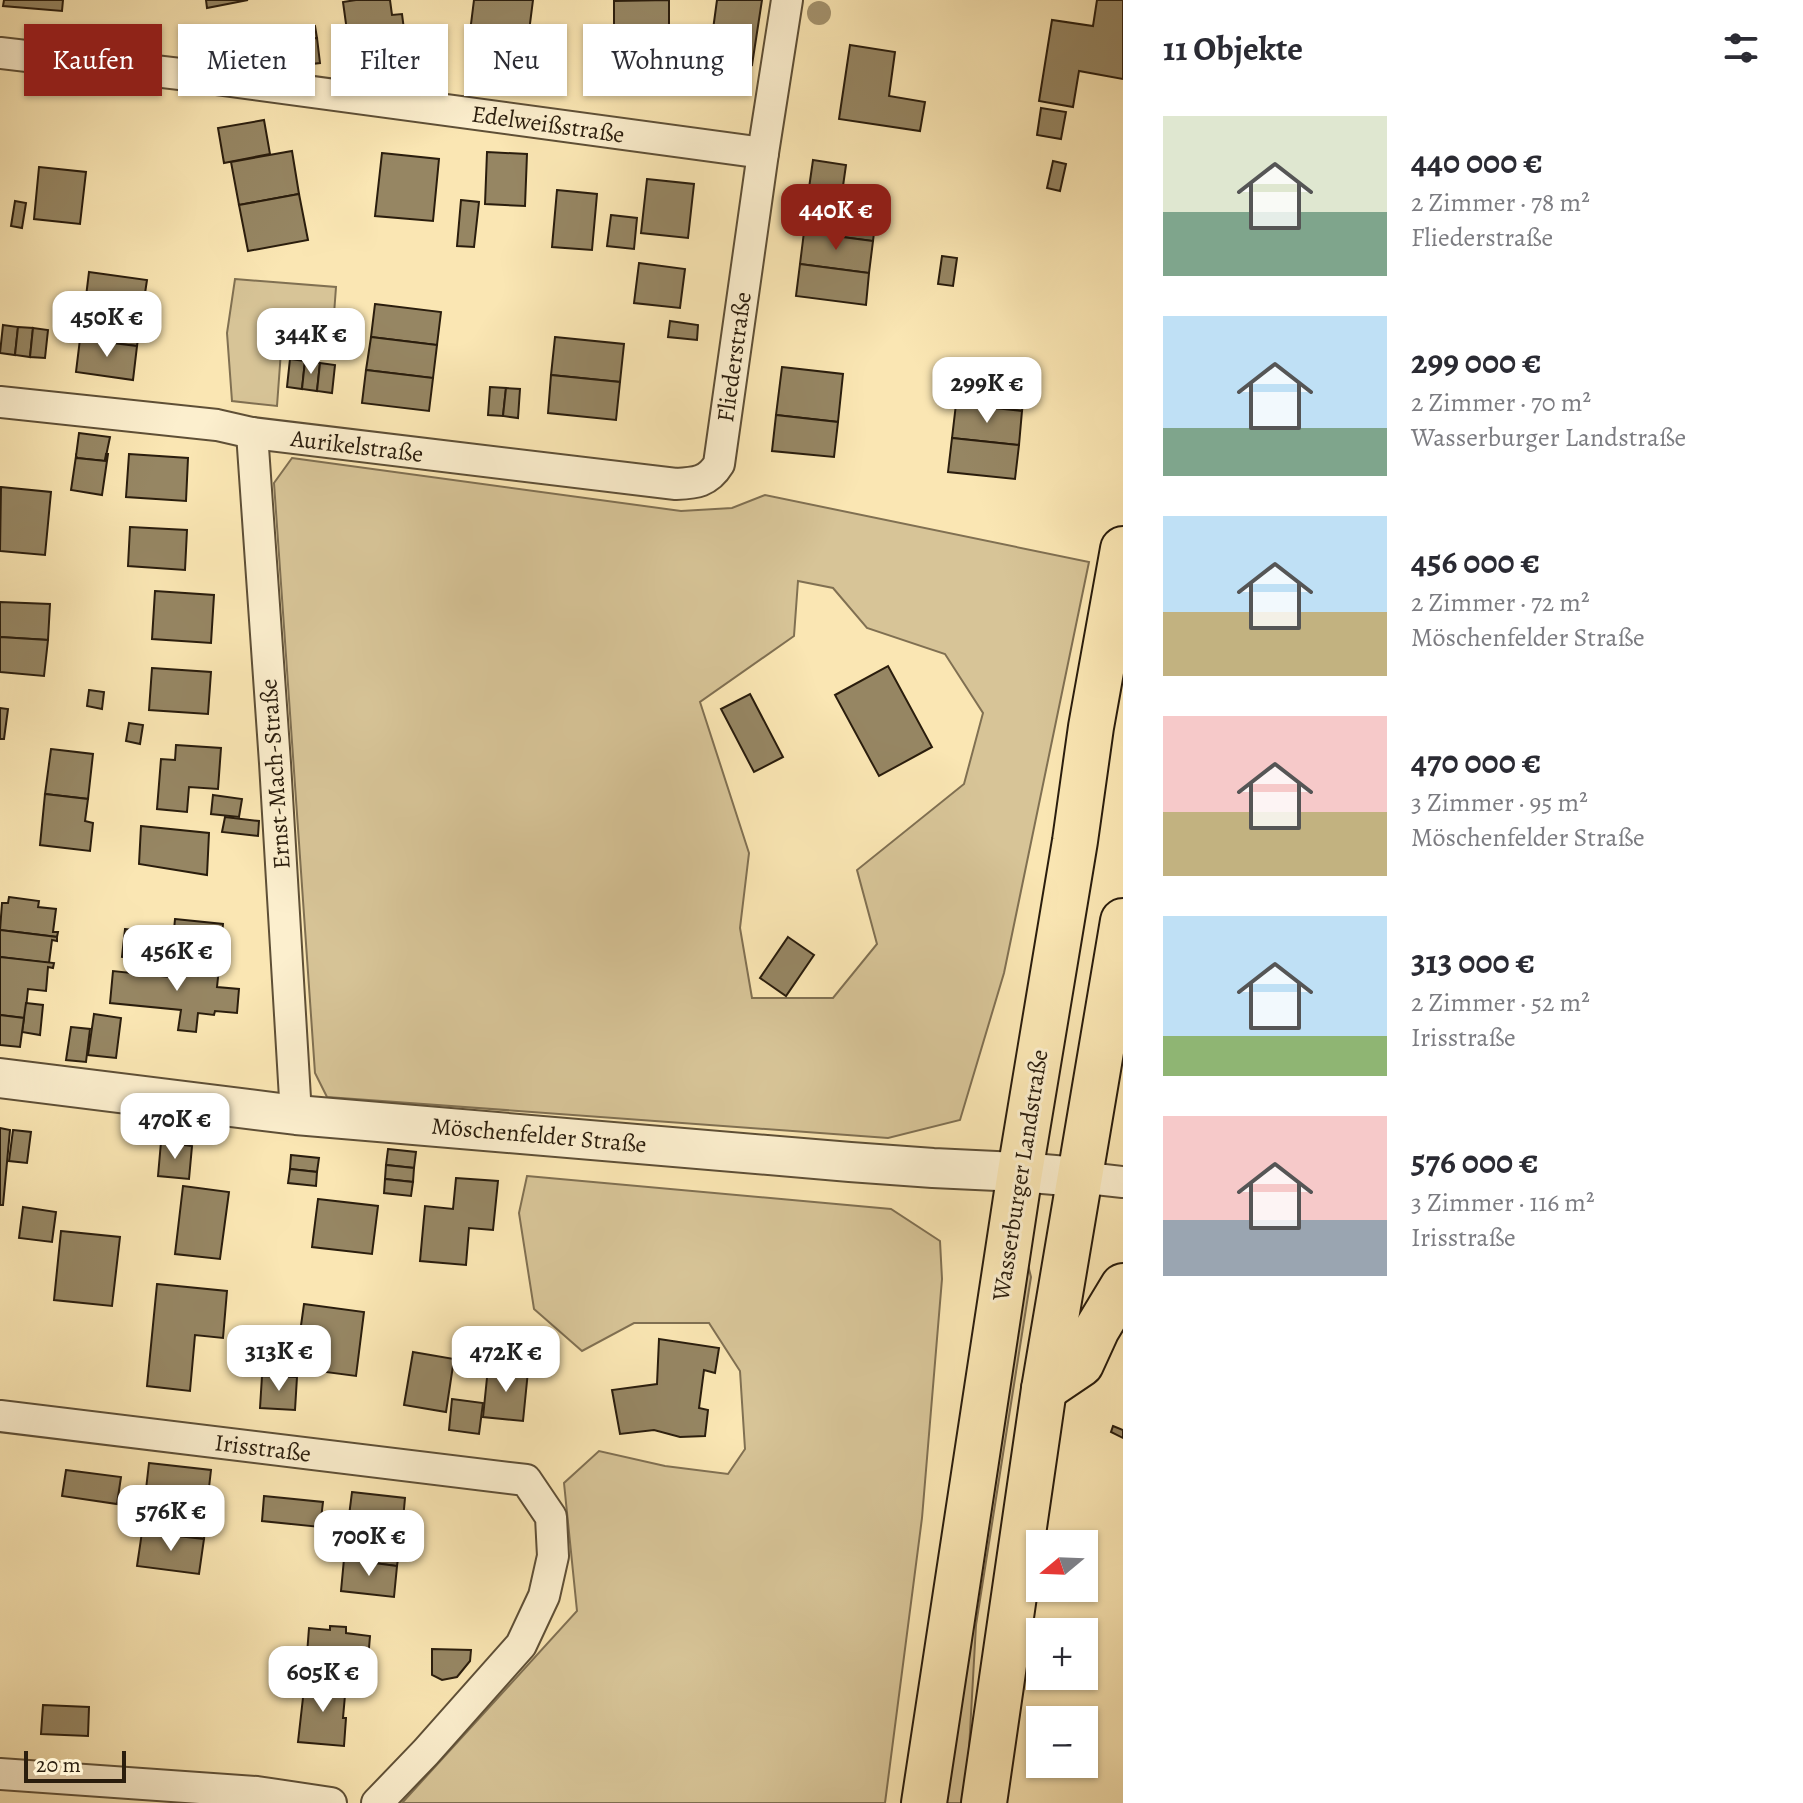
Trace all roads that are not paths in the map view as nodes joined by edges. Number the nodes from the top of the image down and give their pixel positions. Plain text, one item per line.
1 (787, 0) edge
2 (0, 53) edge
3 (763, 153) junction
4 (0, 402) edge
5 (252, 433) junction
6 (712, 475) joint
7 (1123, 549) edge
8 (1123, 921) edge
9 (0, 1078) edge
10 (296, 1115) junction
11 (1020, 1172) junction
12 (1078, 1177) junction
13 (1123, 1182) edge
14 (1123, 1286) edge
15 (1044, 1389) junction
16 (0, 1416) edge
17 (0, 1774) edge
18 (331, 1803) edge
19 (377, 1803) edge
20 (924, 1803) edge
21 (984, 1803) edge

1 - 3 street, Fliederstraße
2 - 3 street, Edelweißstraße
3 - 6 street, Fliederstraße
4 - 5 street, Aurikelstraße
5 - 6 street, Aurikelstraße
5 - 10 street, Ernst-Mach-Straße
7 - 11 main road, Wasserburger Landstraße
8 - 12 main road
9 - 10 street, Möschenfelder Straße
10 - 11 street, Möschenfelder Straße
11 - 12 street, Möschenfelder Straße
11 - 20 main road, Wasserburger Landstraße
12 - 13 street
12 - 15 main road
14 - 15 main road
15 - 21 main road
16 - 19 street, Irisstraße
17 - 18 street

